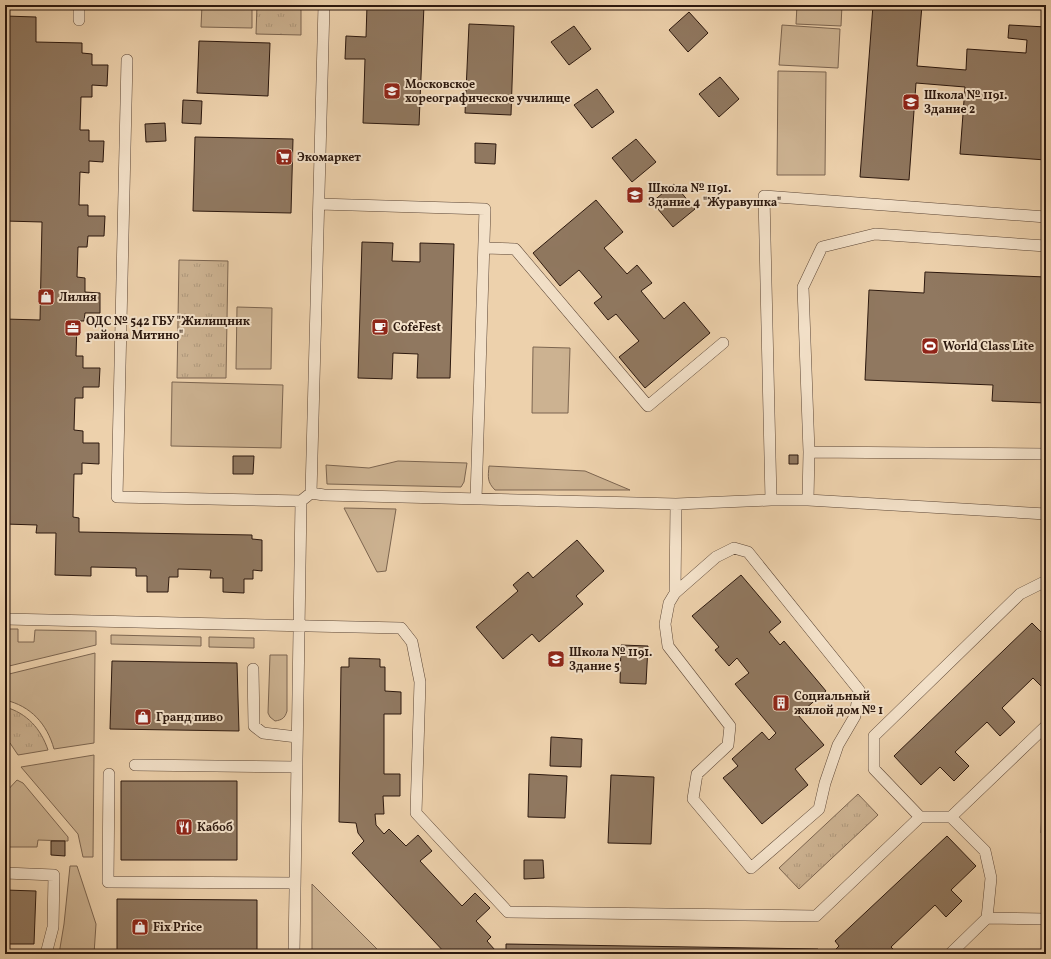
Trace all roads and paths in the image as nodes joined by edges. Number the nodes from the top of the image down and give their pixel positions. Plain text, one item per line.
1 (79, 5) edge
2 (324, 5) edge
3 (79, 20) dead end
4 (127, 60) dead end
5 (319, 204) junction
6 (1046, 217) edge
7 (1046, 246) edge
8 (484, 248) junction
9 (723, 343) dead end
10 (809, 452) junction
11 (1046, 454) edge
12 (311, 493) junction
13 (476, 499) junction
14 (771, 500) junction
15 (808, 500) junction
16 (301, 501) junction
17 (676, 504) junction
18 (1046, 514) edge
19 (1046, 581) edge
20 (675, 593) junction
21 (5, 619) edge
22 (299, 626) junction
23 (254, 669) dead end
24 (1046, 726) edge
25 (297, 736) junction
26 (135, 765) dead end
27 (297, 767) junction
28 (109, 774) dead end
29 (920, 817) junction
30 (951, 817) junction
31 (5, 873) edge
32 (295, 883) junction
33 (987, 918) junction
34 (1046, 920) edge
35 (46, 954) edge
36 (294, 954) edge
37 (950, 954) edge

1 - 3 lane
2 - 5 lane
4 - 16 lane
5 - 8 lane
5 - 12 lane
6 - 14 lane
7 - 10 lane
8 - 9 lane
8 - 13 lane
10 - 11 lane
10 - 15 lane
12 - 13 lane
12 - 16 lane
13 - 17 lane
14 - 15 lane
14 - 17 lane
15 - 18 lane
16 - 22 lane
17 - 20 lane
19 - 29 lane
20 - 20 lane
21 - 22 lane
22 - 25 lane
22 - 29 lane
23 - 25 lane
24 - 30 lane
25 - 27 lane
26 - 27 lane
27 - 32 lane
28 - 32 lane
29 - 30 lane
30 - 33 lane
31 - 35 lane
32 - 36 lane
33 - 34 lane
33 - 37 lane

